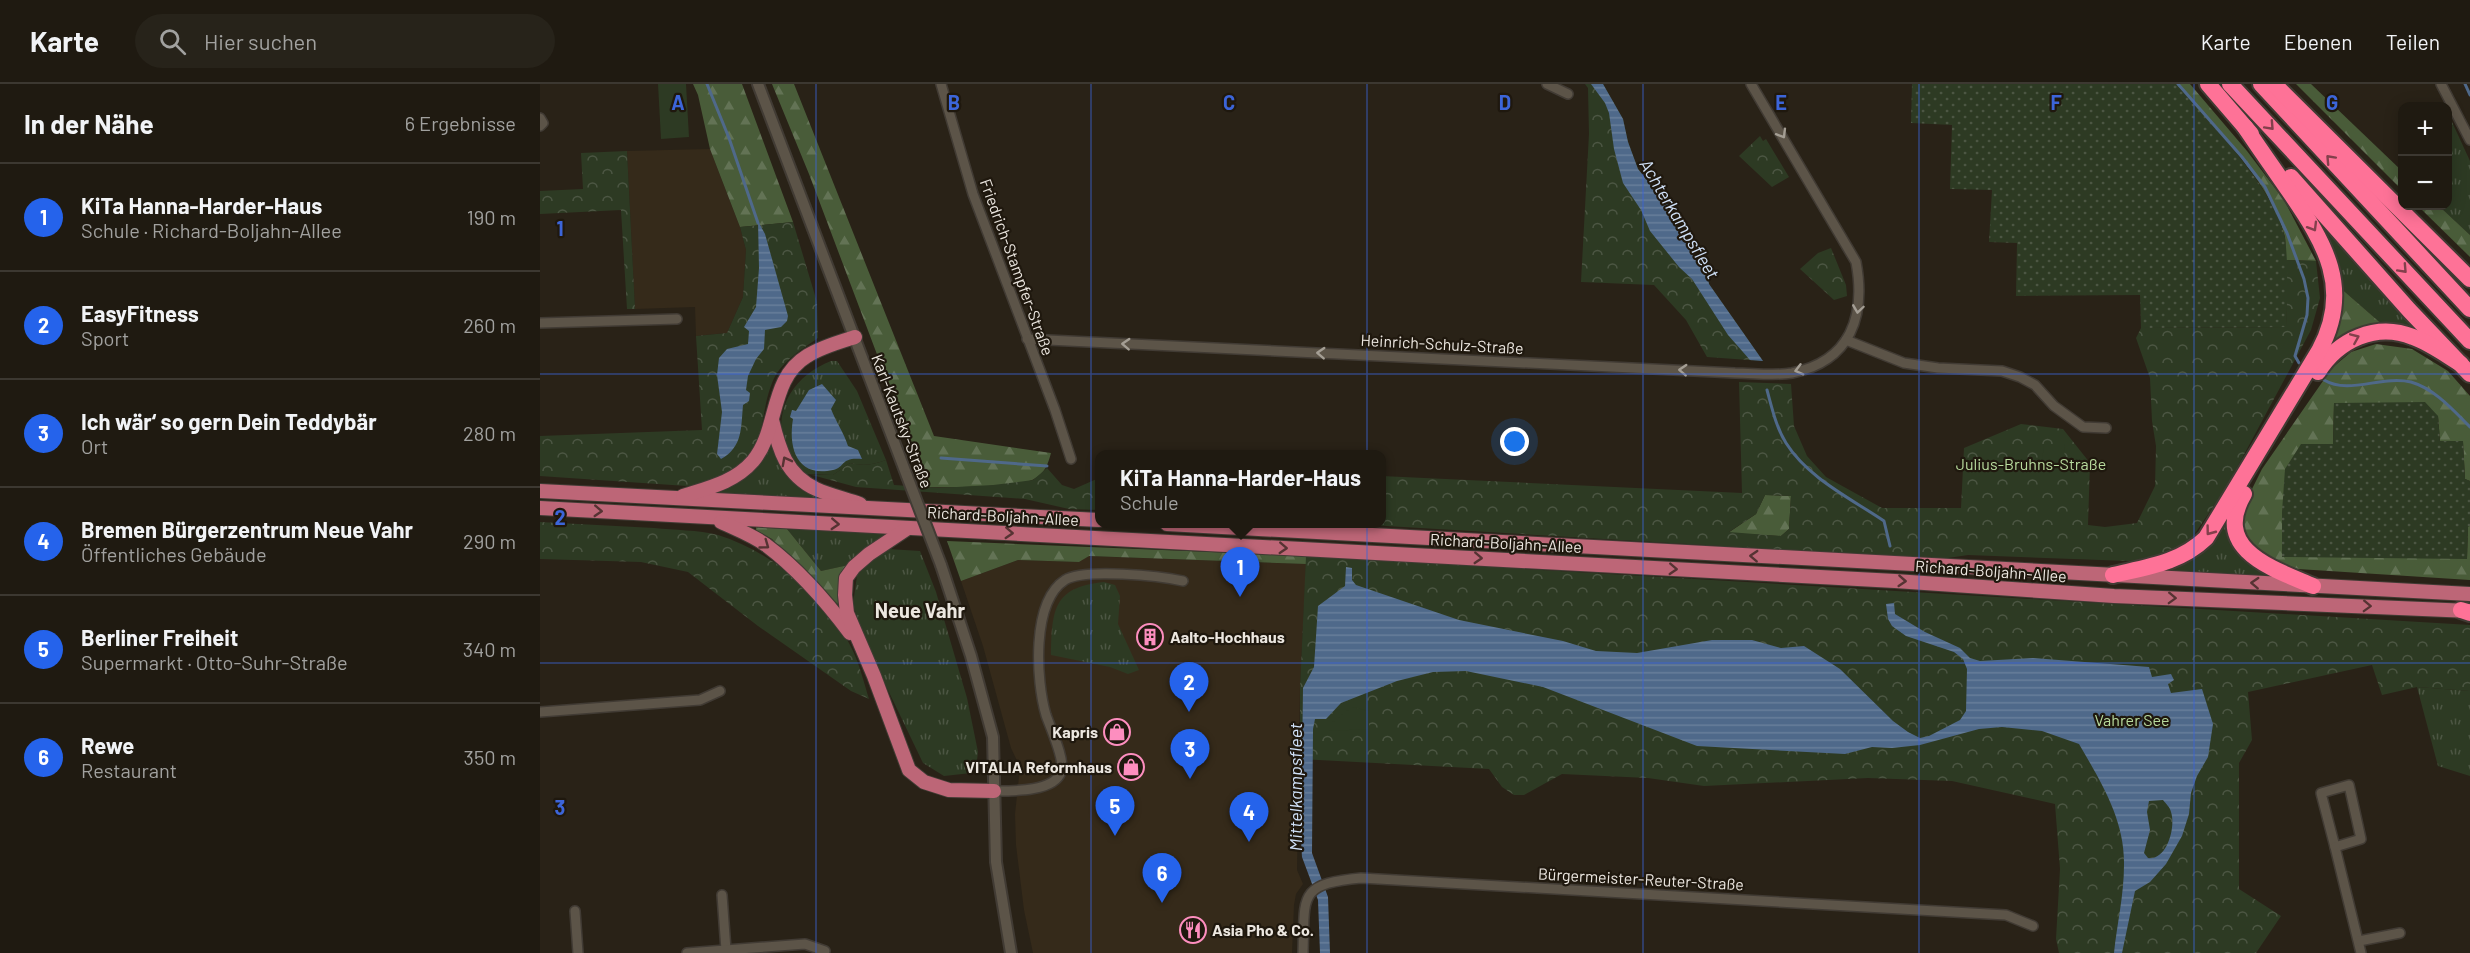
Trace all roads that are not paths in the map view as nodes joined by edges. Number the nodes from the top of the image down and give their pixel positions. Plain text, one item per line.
1 (758, 84) edge
2 (941, 84) edge
3 (1547, 84) edge
4 (1751, 84) edge
5 (2208, 84) edge
6 (2230, 84) edge
7 (2261, 84) edge
8 (2274, 84) edge
9 (2441, 84) edge
10 (1568, 94) dead end
11 (540, 118) edge
12 (540, 126) edge
13 (2245, 127) junction
14 (2470, 140) edge
15 (2420, 228) junction
16 (2470, 270) edge
17 (2470, 279) edge
18 (2470, 309) edge
19 (677, 319) dead end
20 (540, 323) edge
21 (855, 337) junction
22 (1026, 339) junction
23 (1846, 340) junction
24 (2470, 341) edge
25 (2466, 369) edge
26 (772, 420) junction
27 (2106, 428) dead end
28 (1071, 459) dead end
29 (540, 491) edge
30 (675, 499) junction
31 (540, 508) edge
32 (871, 509) junction
33 (713, 518) junction
34 (1095, 520) edge
35 (908, 528) junction
36 (1241, 528) edge
37 (2113, 575) junction
38 (1183, 581) dead end
39 (2313, 586) junction
40 (2470, 594) edge
41 (2467, 611) edge
42 (859, 645) junction
43 (720, 691) dead end
44 (540, 712) edge
45 (994, 791) junction
46 (2335, 847) junction
47 (722, 895) dead end
48 (575, 911) dead end
49 (2033, 926) dead end
50 (2400, 933) dead end
51 (2359, 941) junction
52 (726, 950) junction
53 (825, 951) dead end
54 (578, 953) edge
55 (687, 953) edge
56 (1011, 953) edge
57 (1303, 953) edge
58 (2361, 953) edge

1 - 21 street, Karl-Kautsky-Straße
2 - 22 street, Friedrich-Stampfer-Straße
3 - 10 street
4 -> 23 street
5 - 13 highway
6 -> 24 highway
18 -> 7 highway
8 - 15 highway
9 - 14 street
11 - 12 street
13 - 25 highway
13 -> 37 highway
15 - 16 highway
15 - 17 highway
19 - 20 street
21 - 26 main road
21 - 45 street, Karl-Kautsky-Straße, bridge
23 -> 22 street, Heinrich-Schulz-Straße
22 - 28 street, Friedrich-Stampfer-Straße
23 - 27 street
39 -> 25 highway
26 - 30 main road
32 -> 26 main road
29 - 30 main road, Richard-Boljahn-Allee
30 - 32 main road, Richard-Boljahn-Allee
31 -> 33 main road, Richard-Boljahn-Allee
32 - 34 main road, Richard-Boljahn-Allee
33 -> 35 main road, Richard-Boljahn-Allee
33 -> 42 main road
35 -> 41 main road, Richard-Boljahn-Allee
35 - 42 main road
37 -> 36 main road, Richard-Boljahn-Allee
39 -> 37 main road, Richard-Boljahn-Allee
38 - 45 street
39 - 40 main road, Richard-Boljahn-Allee
42 - 45 main road
43 - 44 street
45 - 56 street, Karl-Kautsky-Straße
46 - 46 street
46 - 51 street
47 - 52 street
48 - 54 street
49 - 57 street, Bürgermeister-Reuter-Straße
50 - 51 street
51 - 58 street
52 - 53 street
52 - 55 street

